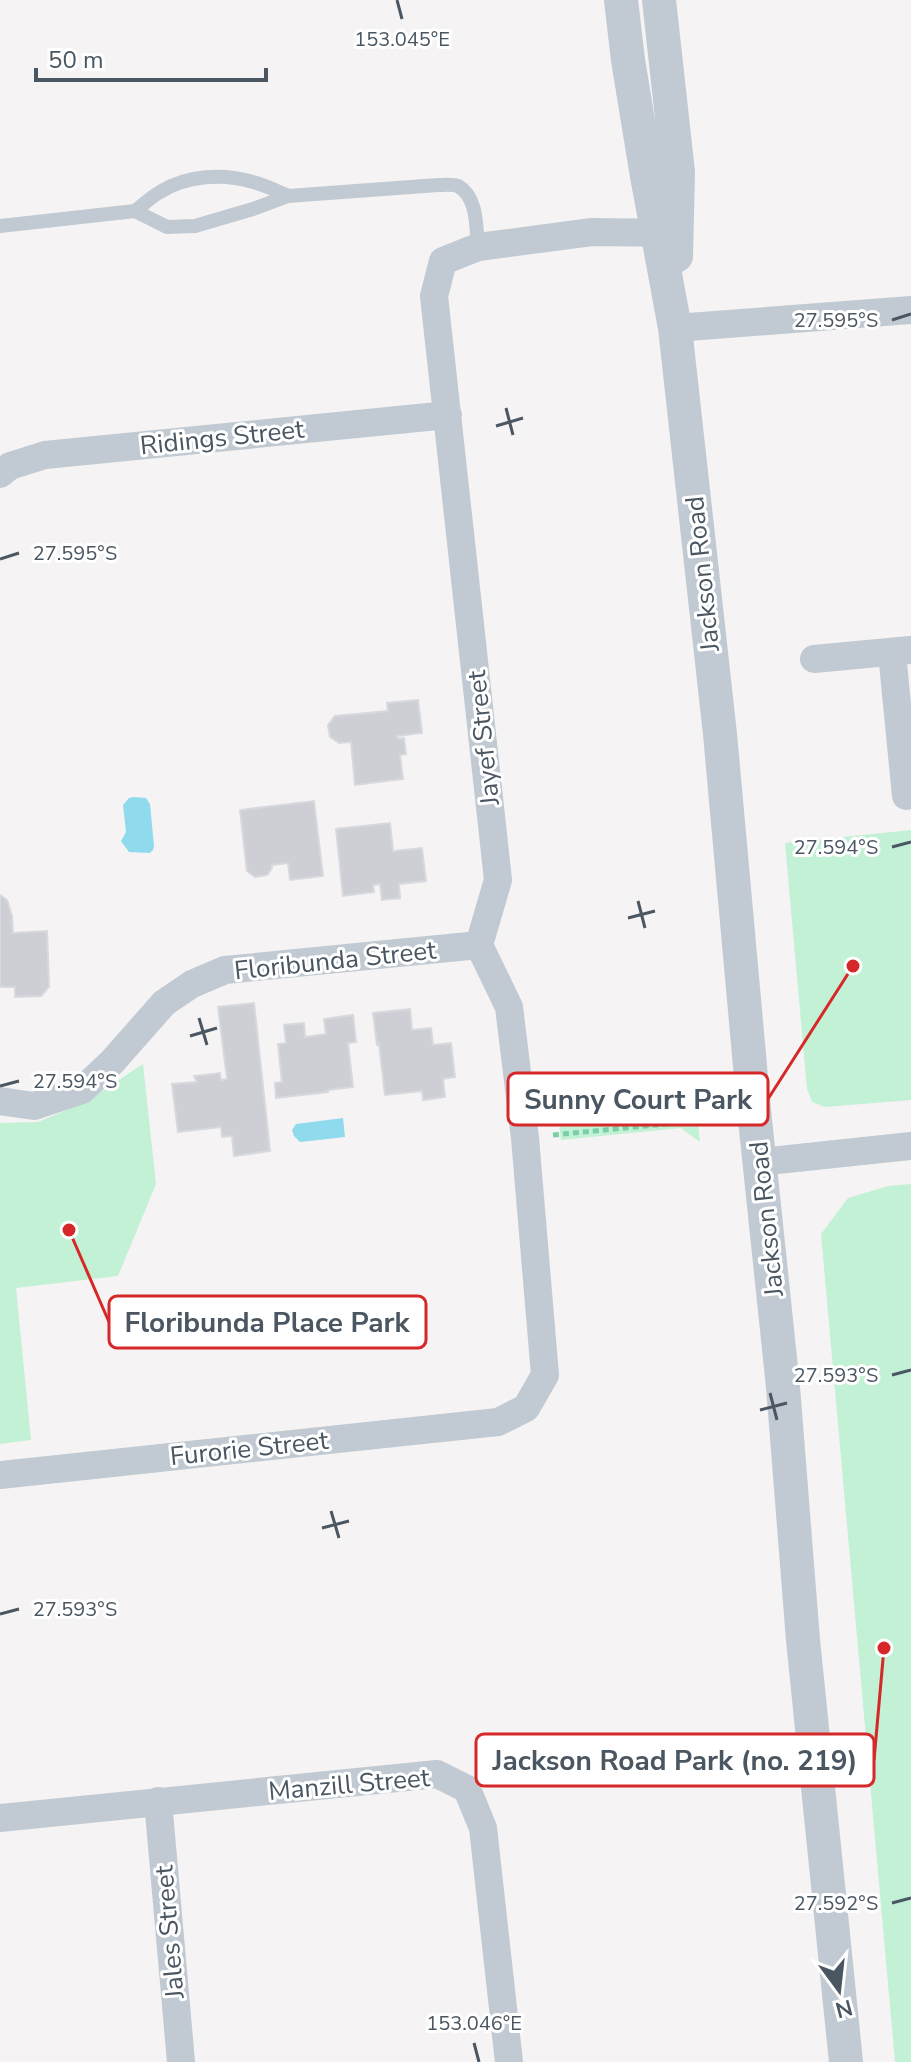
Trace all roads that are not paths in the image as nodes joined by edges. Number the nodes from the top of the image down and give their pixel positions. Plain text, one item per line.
1 (621, 0) edge
2 (659, 0) edge
3 (288, 196) junction
4 (135, 211) junction
5 (0, 226) edge
6 (667, 233) junction
7 (478, 247) junction
8 (911, 310) edge
9 (675, 328) junction
10 (448, 415) junction
11 (0, 474) edge
12 (901, 652) edge
13 (814, 659) dead end
14 (906, 796) dead end
15 (479, 945) junction
16 (0, 1101) edge
17 (911, 1146) edge
18 (760, 1162) junction
19 (0, 1475) edge
20 (158, 1801) junction
21 (0, 1818) edge
22 (181, 2062) edge
23 (509, 2062) edge
24 (846, 2062) edge

1 - 6 street, Jackson Road
2 - 6 street, Jackson Road
3 - 4 lane
3 - 4 lane
3 - 7 lane
4 - 5 lane
6 - 7 street, Jayef Street
6 - 9 street, Jackson Road
7 - 10 street, Jayef Street
8 - 9 street
9 - 18 street, Jackson Road
10 - 11 street, Ridings Street
10 - 15 street, Jayef Street
12 - 13 street
12 - 14 street
15 - 16 street, Floribunda Street
15 - 19 street, Furorie Street
17 - 18 street
18 - 24 street, Jackson Road
20 - 21 street, Manzill Street
20 - 22 street, Jales Street
20 - 23 street, Manzill Street

